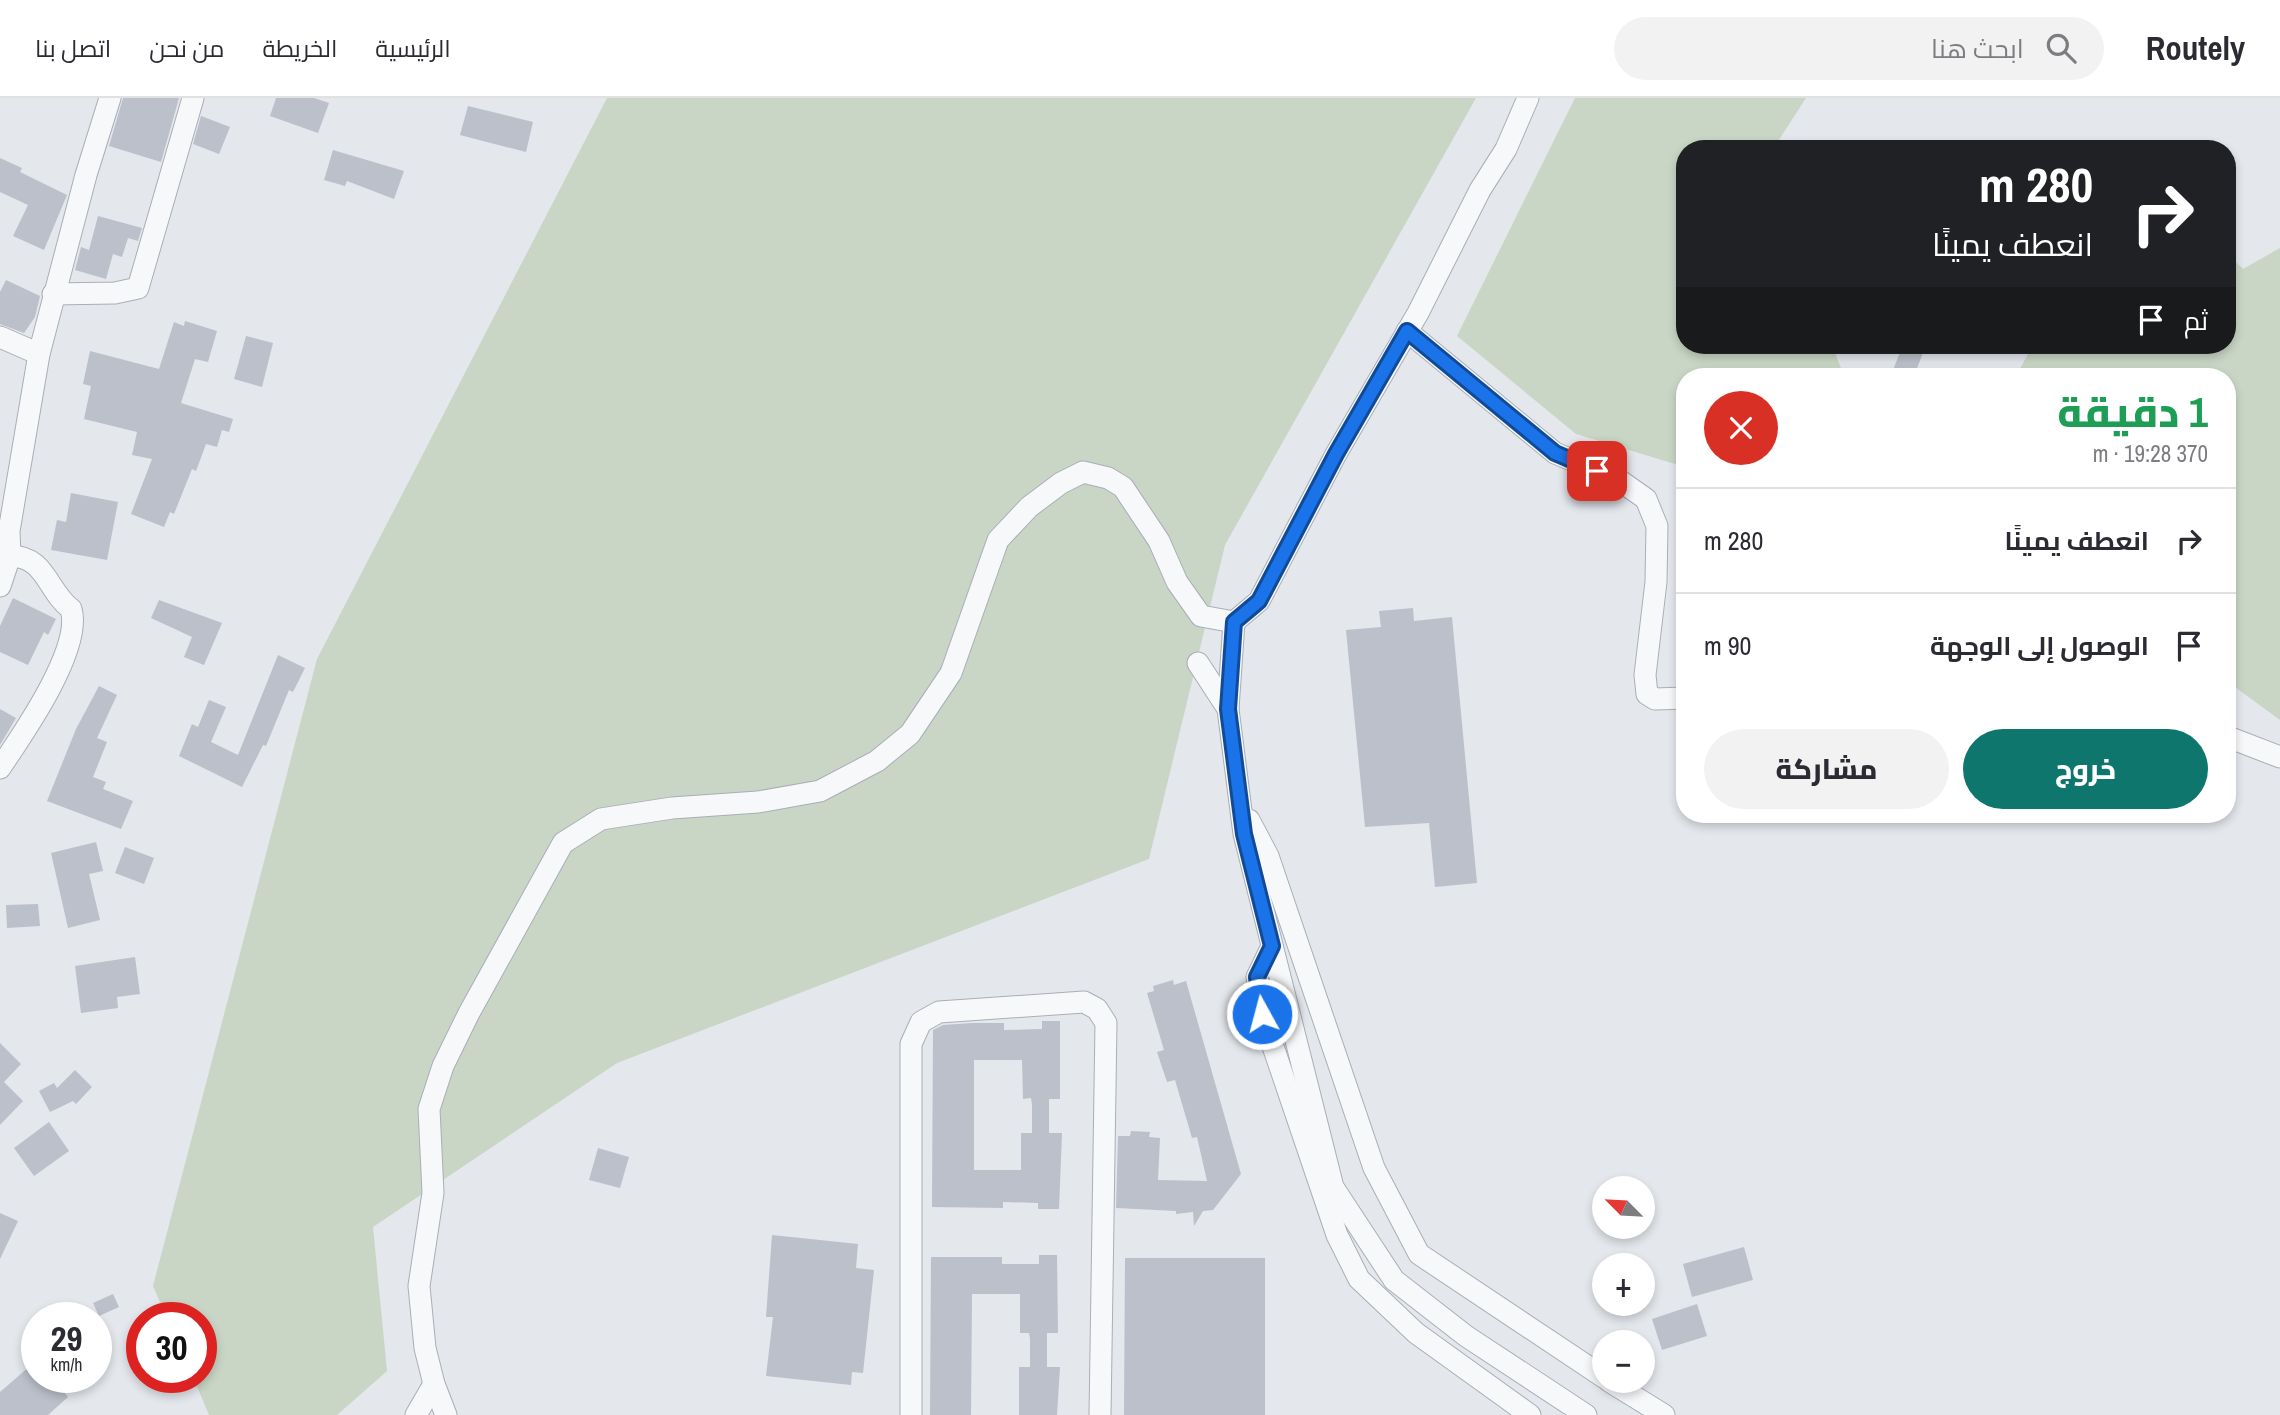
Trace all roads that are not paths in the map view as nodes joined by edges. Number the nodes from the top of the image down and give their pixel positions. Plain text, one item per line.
1 (110, 98) edge
2 (193, 98) edge
3 (1528, 98) edge
4 (53, 293) junction
5 (1407, 331) junction
6 (0, 337) edge
7 (38, 354) junction
8 (10, 555) junction
9 (0, 586) edge
10 (1234, 622) junction
11 (1198, 663) dead end
12 (1676, 698) edge
13 (1228, 709) junction
14 (2236, 740) edge
15 (2280, 757) edge
16 (0, 768) edge
17 (1240, 802) junction
18 (1272, 946) junction
19 (1592, 1369) edge
20 (434, 1384) junction
21 (1628, 1393) edge
22 (416, 1415) edge
23 (446, 1415) edge
24 (911, 1415) edge
25 (1100, 1415) edge
26 (1530, 1415) edge
27 (1586, 1415) edge
28 (1664, 1415) edge

1 - 4 street
2 - 4 street
3 - 5 street
4 - 7 street
5 - 10 street
5 - 12 street
6 - 7 street
7 - 8 street
8 - 9 street
8 - 16 street
10 - 13 street
10 - 20 street
11 - 13 street
13 - 17 street
14 - 15 street
17 - 18 street
17 - 19 street
18 - 26 street
18 - 27 street
20 - 22 street
20 - 23 street
21 - 28 street
24 - 25 street

